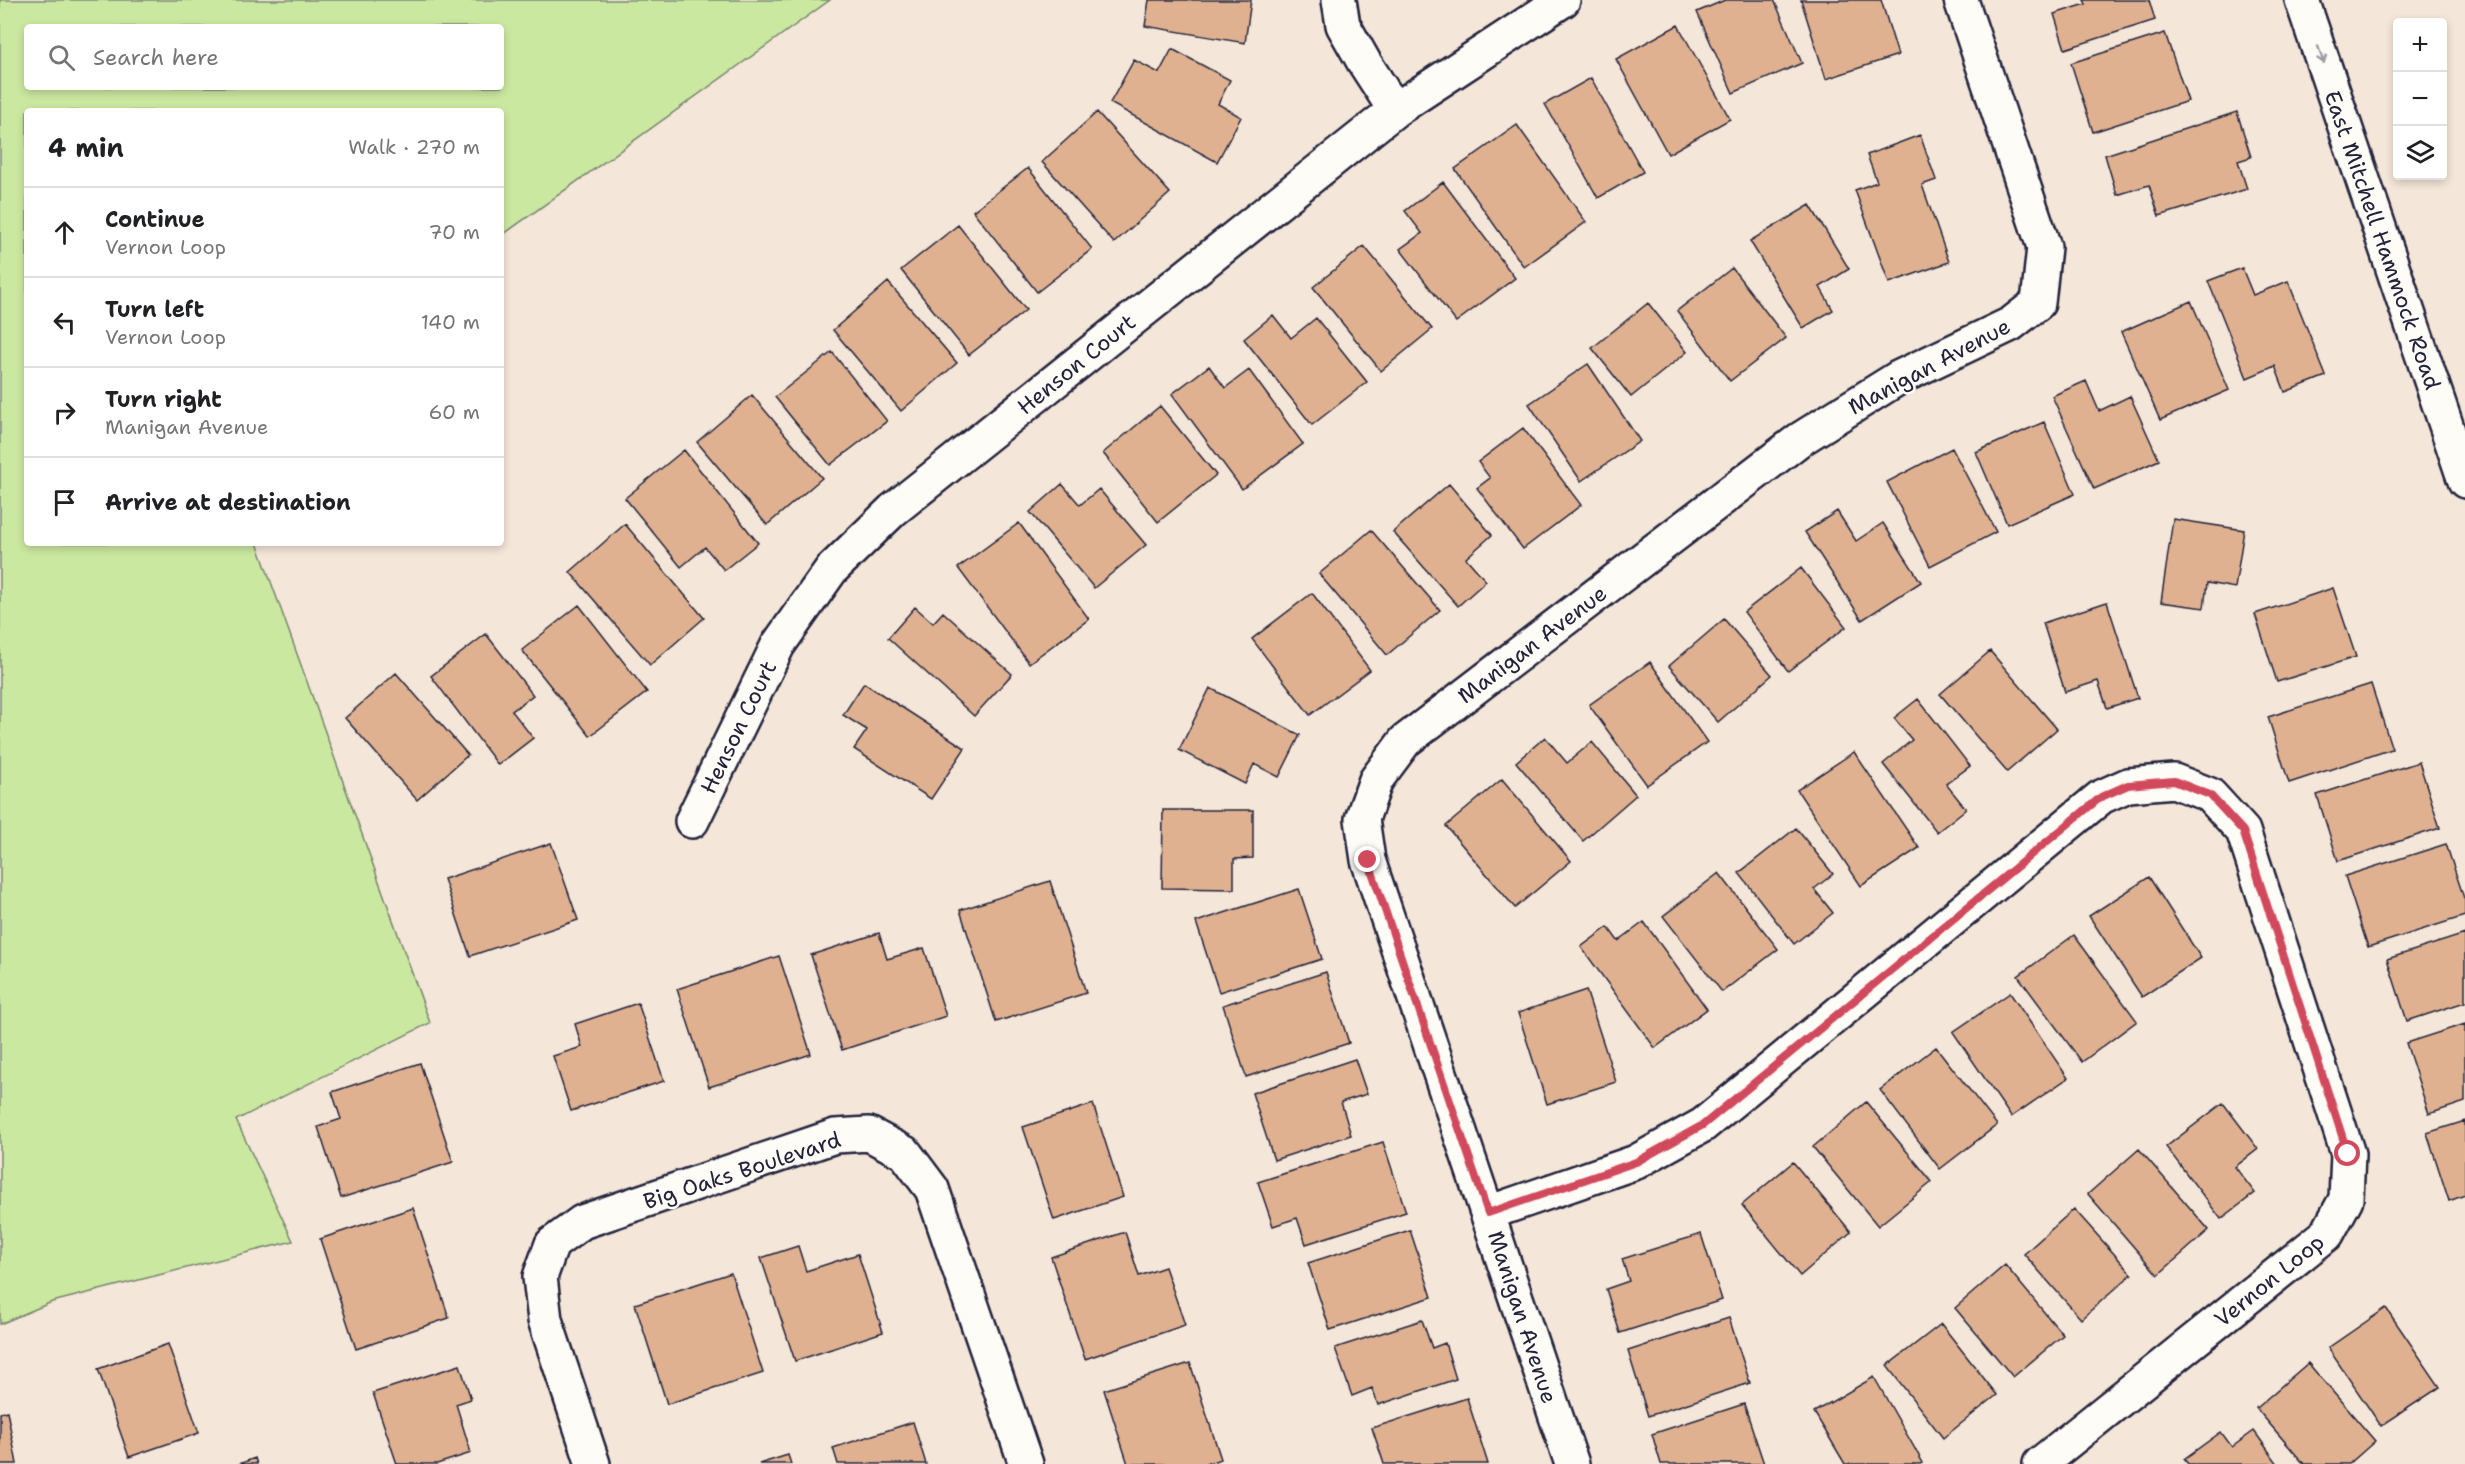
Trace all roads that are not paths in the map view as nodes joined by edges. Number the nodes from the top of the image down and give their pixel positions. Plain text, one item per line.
1 (1339, 0) edge
2 (1563, 0) edge
3 (1961, 0) edge
4 (2302, 0) edge
5 (1395, 110) junction
6 (2465, 481) edge
7 (692, 821) dead end
8 (1488, 1213) junction
9 (593, 1464) edge
10 (1026, 1464) edge
11 (1572, 1464) edge
12 (2040, 1464) edge

1 - 5 street
2 - 5 street, Henson Court
3 - 8 street, Manigan Avenue
4 -> 6 street, East Mitchell Hammock Road
5 - 7 street, Henson Court
8 - 11 street, Manigan Avenue
8 - 12 street, Vernon Loop
9 - 10 street, Big Oaks Boulevard

